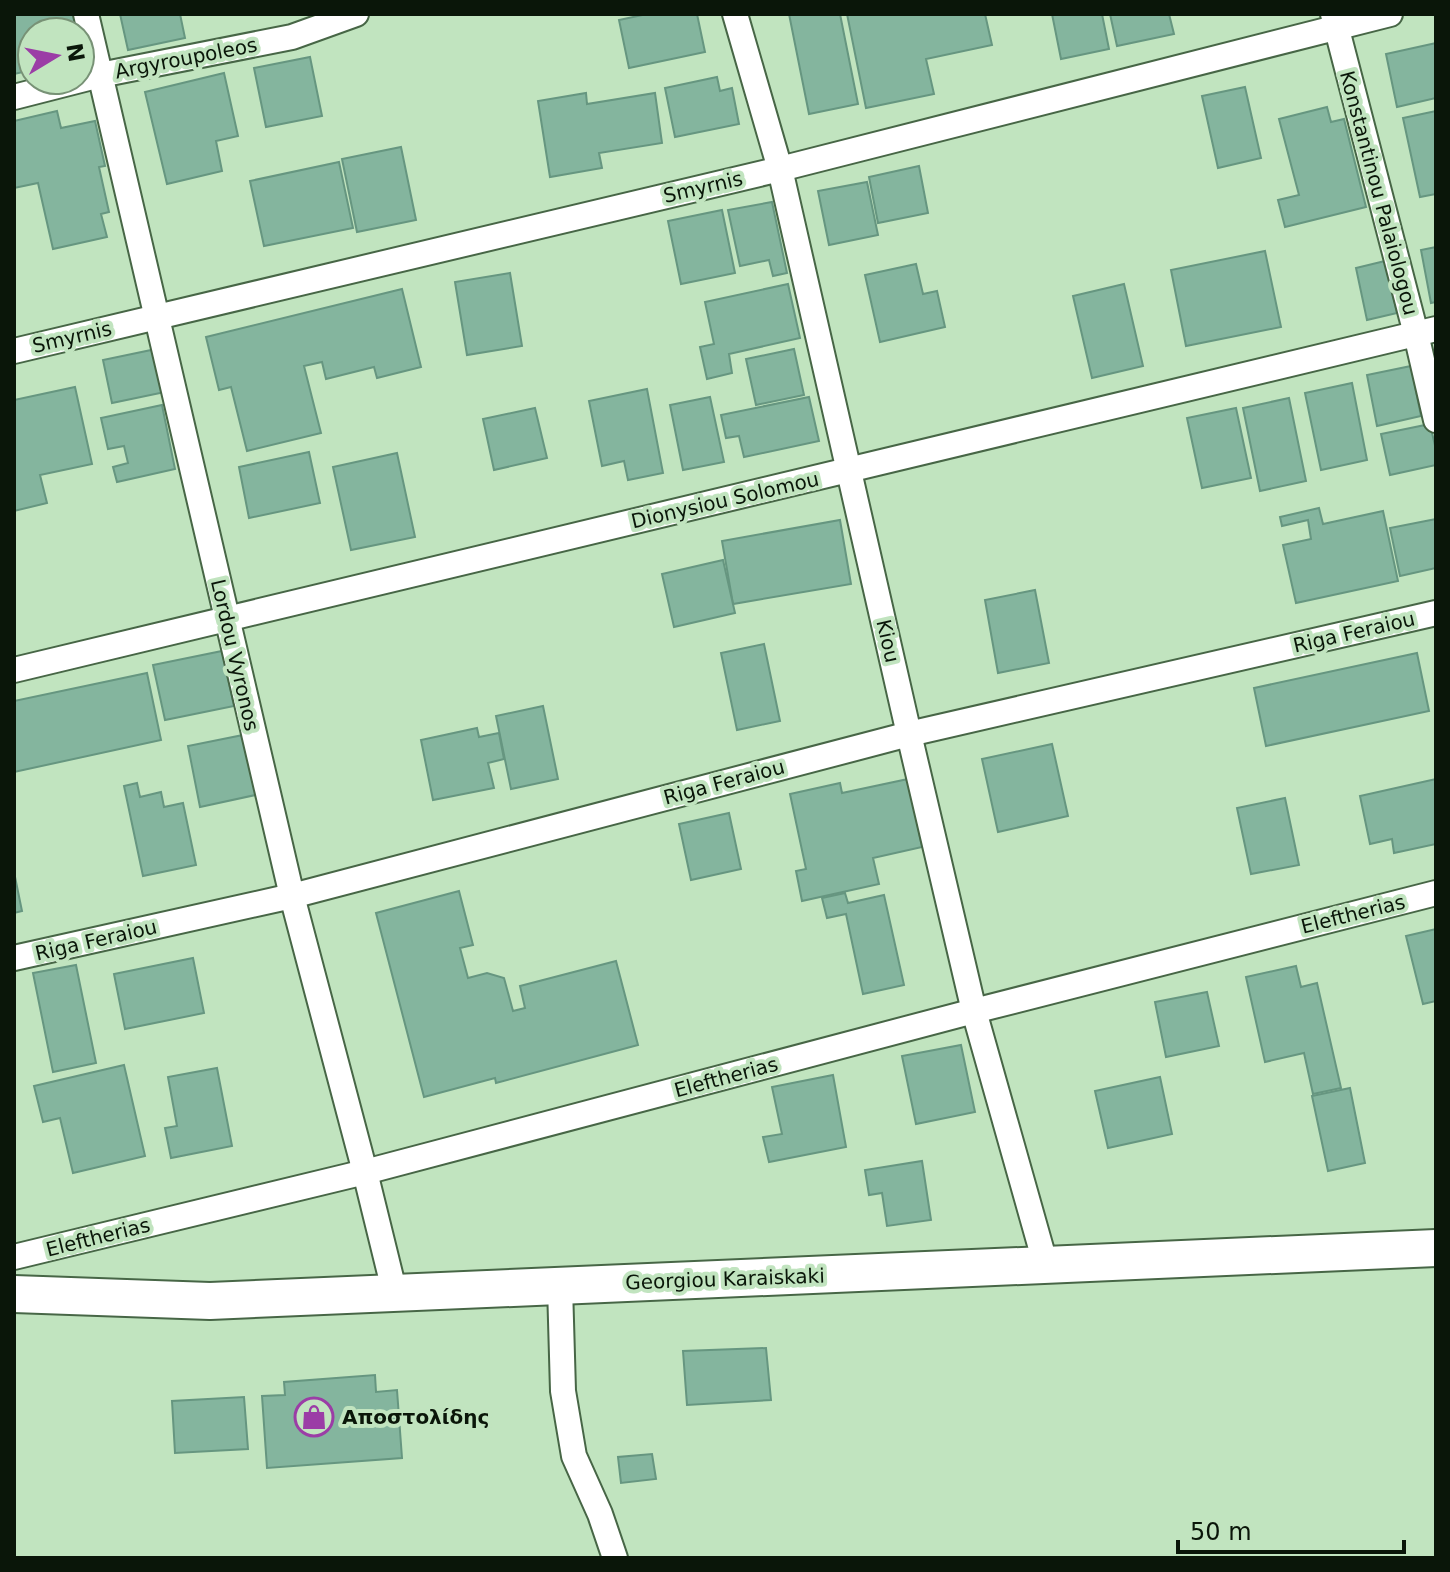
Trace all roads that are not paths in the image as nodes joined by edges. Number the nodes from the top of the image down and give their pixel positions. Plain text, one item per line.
1 (86, 14) edge
2 (356, 14) edge
3 (735, 14) edge
4 (1390, 14) edge
5 (1334, 20) edge
6 (100, 75) junction
7 (14, 97) edge
8 (780, 169) junction
9 (156, 317) junction
10 (1426, 331) edge
11 (14, 351) edge
12 (1436, 420) edge
13 (849, 470) junction
14 (1436, 613) edge
15 (227, 619) junction
16 (14, 670) edge
17 (909, 734) junction
18 (1436, 893) edge
19 (292, 896) junction
20 (14, 958) edge
21 (974, 1011) junction
22 (365, 1172) junction
23 (1436, 1248) edge
24 (14, 1257) edge
25 (1046, 1266) junction
26 (560, 1286) junction
27 (14, 1294) edge
28 (395, 1294) junction
29 (615, 1558) edge

1 - 6 street, Lordou Vyronos
2 - 6 street, Argyroupoleos
3 - 8 street, Kiou
4 - 5 street, Smyrnis
5 - 8 street, Smyrnis
5 - 10 street, Konstantinou Palaiologou
6 - 7 street, Argyroupoleos
6 - 9 street, Lordou Vyronos
8 - 9 street, Smyrnis
8 - 13 street, Kiou
9 - 11 street, Smyrnis
9 - 15 street, Lordou Vyronos
10 - 12 street, Konstantinou Palaiologou
10 - 13 street, Dionysiou Solomou
13 - 15 street, Dionysiou Solomou
13 - 17 street, Kiou
14 - 17 street, Riga Feraiou
15 - 16 street, Dionysiou Solomou
15 - 19 street, Lordou Vyronos
17 - 19 street, Riga Feraiou
17 - 21 street, Kiou
18 - 21 street, Eleftherias
19 - 20 street, Riga Feraiou
19 - 22 street, Lordou Vyronos
21 - 22 street, Eleftherias
21 - 25 street, Kiou
22 - 24 street, Eleftherias
22 - 28 street, Lordou Vyronos
23 - 25 street, Georgiou Karaiskaki
25 - 26 street, Georgiou Karaiskaki
26 - 28 street, Georgiou Karaiskaki
26 - 29 street
27 - 28 street, Georgiou Karaiskaki

